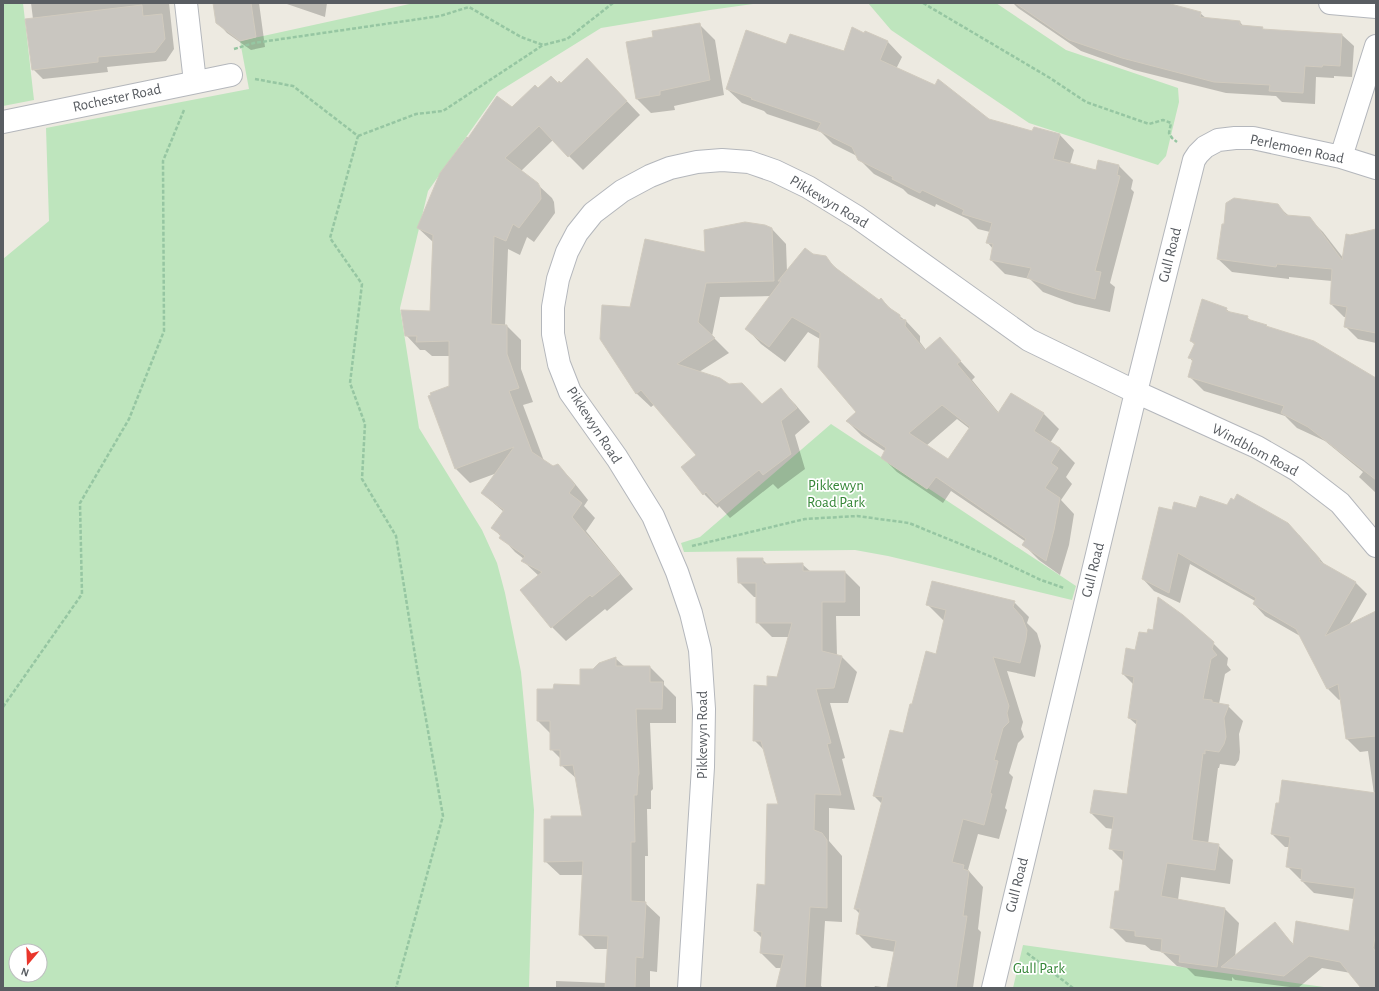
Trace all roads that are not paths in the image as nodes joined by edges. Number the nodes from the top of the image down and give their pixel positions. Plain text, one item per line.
1 (186, 3) edge
2 (1330, 3) edge
3 (1376, 7) edge
4 (1376, 46) edge
5 (232, 75) road end
6 (195, 82) junction
7 (3, 122) edge
8 (1198, 154) joint
9 (1341, 157) junction
10 (1376, 168) edge
11 (1136, 392) junction
12 (1376, 546) edge
13 (689, 988) edge
14 (993, 988) edge

1 - 6 street
2 - 3 street
4 - 9 street
5 - 6 street, Rochester Road
6 - 7 street, Rochester Road
8 - 9 street, Perlemoen Road
8 - 11 street, Gull Road
9 - 10 street, Perlemoen Road
11 - 12 street, Windblom Road
11 - 13 street, Pikkewyn Road
11 - 14 street, Gull Road

